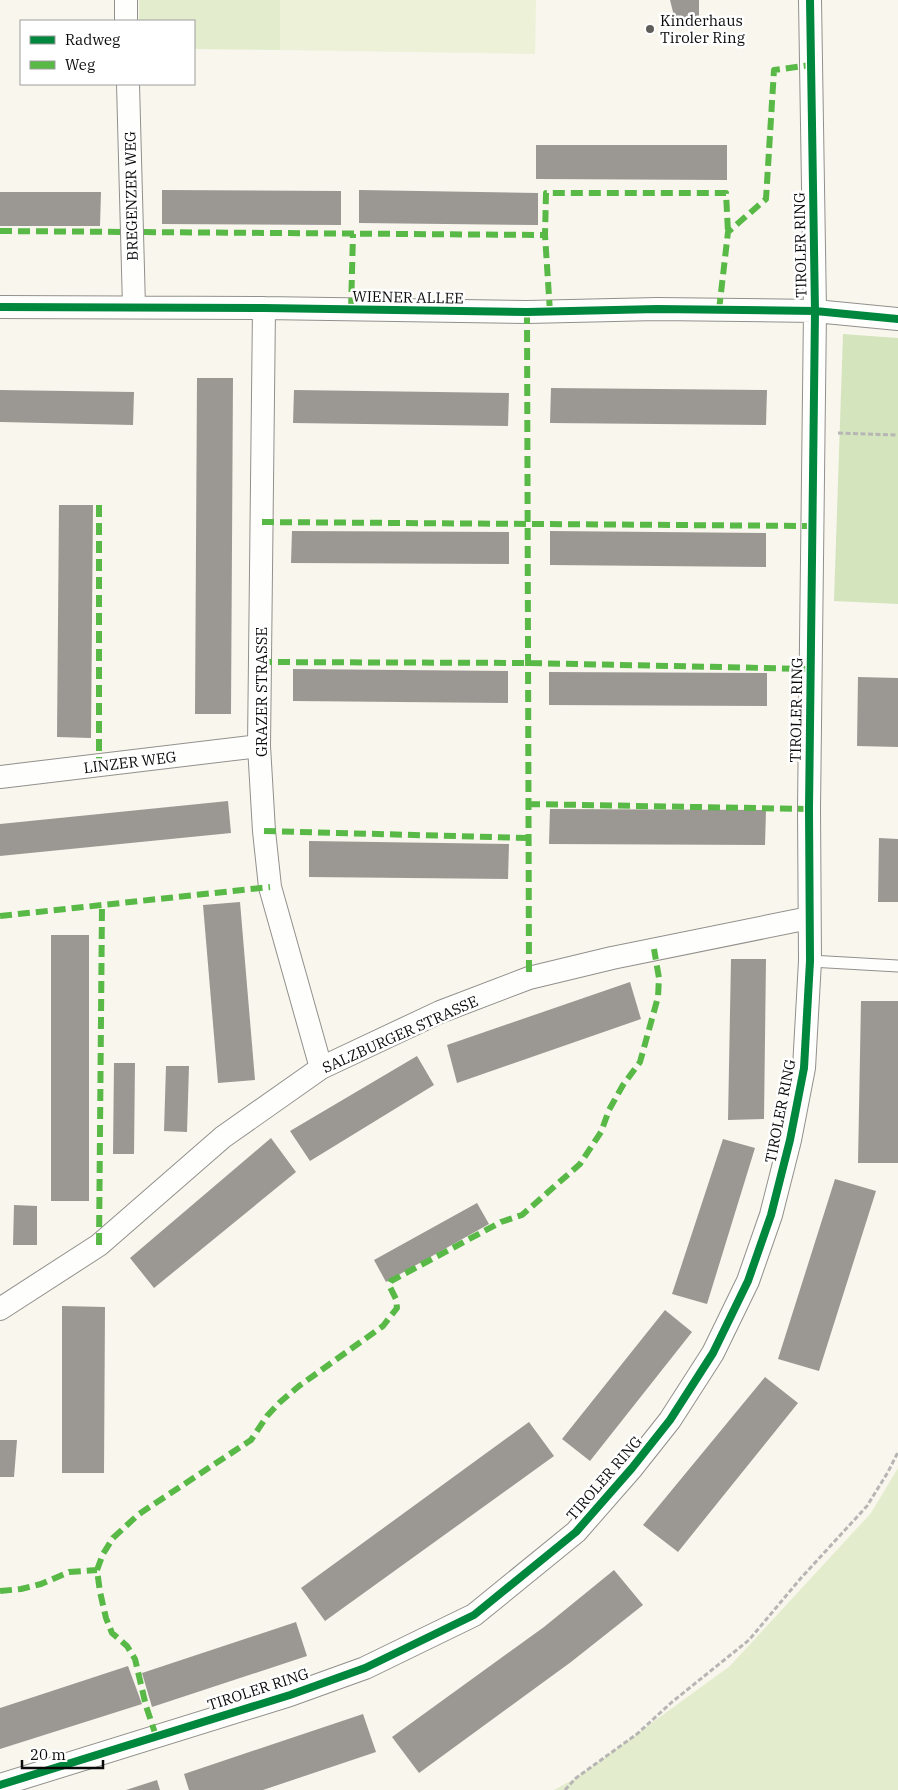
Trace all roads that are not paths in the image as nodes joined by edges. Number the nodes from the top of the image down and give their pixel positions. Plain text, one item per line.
1 (126, 0) edge
2 (810, 0) edge
3 (126, 20) edge
4 (128, 85) edge
5 (0, 307) edge
6 (134, 308) junction
7 (264, 308) junction
8 (815, 311) junction
9 (898, 319) edge
10 (259, 746) junction
11 (0, 777) edge
12 (809, 918) junction
13 (810, 961) junction
14 (898, 966) edge
15 (321, 1068) junction
16 (0, 1309) edge
17 (0, 1785) edge

1 - 3 street
2 - 8 street, TIROLER RING
4 - 6 street, BREGENZER WEG
5 - 6 street, WIENER ALLEE
6 - 7 street, WIENER ALLEE
7 - 8 street, WIENER ALLEE
7 - 10 street, GRAZER STRASSE
8 - 9 street, WIENER ALLEE
8 - 12 street, TIROLER RING
10 - 11 street, LINZER WEG
10 - 15 street, GRAZER STRASSE
12 - 13 street, TIROLER RING
12 - 15 street, SALZBURGER STRASSE
13 - 14 lane
13 - 17 street, TIROLER RING
15 - 16 street, SALZBURGER STRASSE

